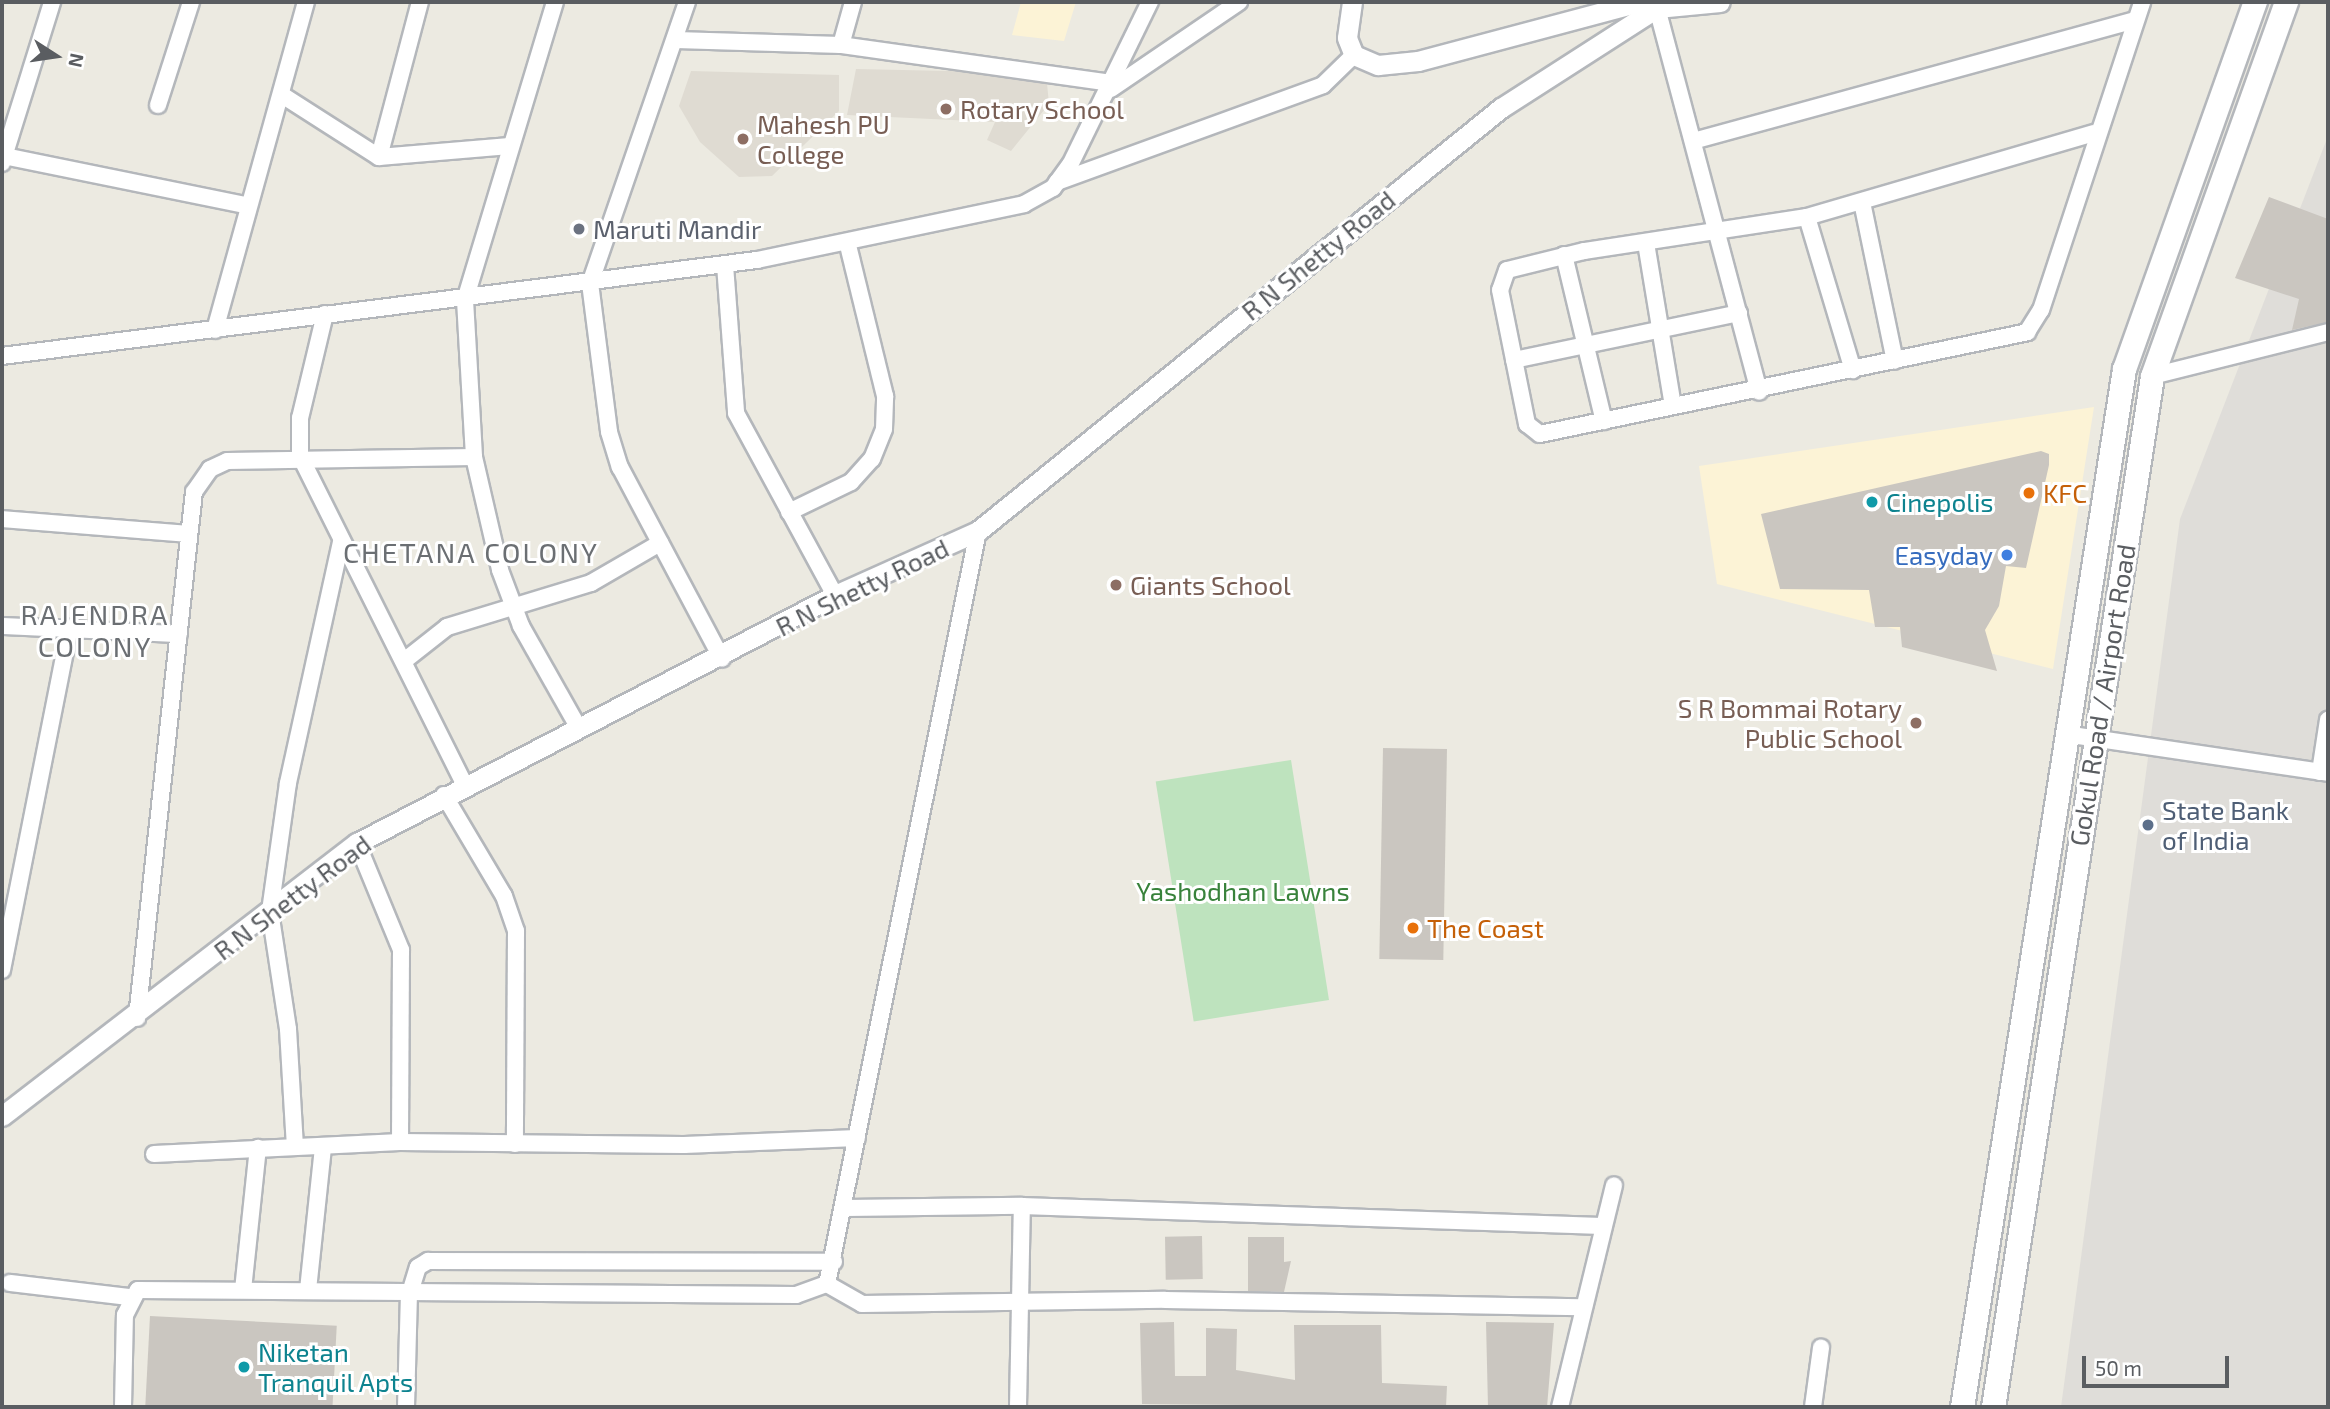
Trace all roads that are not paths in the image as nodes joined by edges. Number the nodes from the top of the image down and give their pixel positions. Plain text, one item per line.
1 (52, 2) edge
2 (191, 2) edge
3 (306, 2) edge
4 (420, 2) edge
5 (555, 2) edge
6 (687, 2) edge
7 (853, 2) edge
8 (1150, 2) edge
9 (1239, 2) edge
10 (1352, 2) edge
11 (1720, 2) edge
12 (2142, 2) edge
13 (2255, 2) edge
14 (2286, 2) edge
15 (1685, 3) edge
16 (1657, 8) junction
17 (2136, 20) junction
18 (676, 40) junction
19 (841, 45) junction
20 (1354, 55) junction
21 (1110, 88) junction
22 (282, 95) junction
23 (158, 105) dead end
24 (2094, 133) junction
25 (1693, 141) junction
26 (510, 146) junction
27 (379, 157) junction
28 (3, 160) edge
29 (1056, 182) junction
30 (1862, 202) junction
31 (246, 205) junction
32 (1807, 217) junction
33 (1718, 230) junction
34 (1646, 243) junction
35 (848, 245) junction
36 (1564, 255) junction
37 (725, 265) junction
38 (590, 283) junction
39 (465, 300) junction
40 (1739, 313) junction
41 (326, 314) junction
42 (215, 330) junction
43 (1659, 330) junction
44 (2328, 332) edge
45 (1586, 345) junction
46 (2, 356) edge
47 (1514, 359) junction
48 (1895, 361) junction
49 (1853, 370) junction
50 (2152, 376) junction
51 (1759, 392) junction
52 (1673, 406) junction
53 (1604, 421) junction
54 (300, 456) junction
55 (474, 457) junction
56 (789, 512) junction
57 (2, 519) edge
58 (978, 531) junction
59 (187, 534) junction
60 (341, 542) junction
61 (660, 543) junction
62 (835, 595) junction
63 (515, 611) junction
64 (2, 626) edge
65 (70, 628) junction
66 (179, 634) junction
67 (722, 659) junction
68 (404, 661) junction
69 (2328, 720) edge
70 (577, 725) junction
71 (2066, 734) junction
72 (2095, 741) junction
73 (2324, 773) edge
74 (464, 783) junction
75 (444, 795) junction
76 (357, 844) junction
77 (270, 911) junction
78 (2, 970) edge
79 (137, 1018) junction
80 (2, 1116) edge
81 (857, 1138) junction
82 (400, 1142) junction
83 (515, 1144) junction
84 (295, 1147) junction
85 (323, 1147) junction
86 (258, 1148) junction
87 (154, 1154) dead end
88 (1614, 1186) dead end
89 (1022, 1206) junction
90 (846, 1208) junction
91 (1602, 1226) junction
92 (834, 1262) junction
93 (10, 1283) dead end
94 (827, 1284) junction
95 (243, 1290) junction
96 (308, 1290) junction
97 (409, 1296) junction
98 (129, 1297) junction
99 (1019, 1303) junction
100 (1581, 1307) junction
101 (1821, 1348) dead end
102 (123, 1407) edge
103 (405, 1407) edge
104 (1018, 1407) edge
105 (1560, 1407) edge
106 (1813, 1407) edge
107 (1962, 1407) edge
108 (1993, 1407) edge

1 - 28 street
2 - 23 street
3 - 22 street
4 - 27 street
5 - 26 street
6 - 18 street
7 - 19 street
8 - 21 street
9 - 21 street
10 - 20 street
11 - 15 street, R N Shetty Road
12 - 17 street
13 - 71 main road, Gokul Road / Airport Road
14 - 50 main road, Gokul Road / Airport Road
15 - 16 street, R N Shetty Road
16 - 20 street
16 - 25 street
16 - 58 street, R N Shetty Road
17 - 24 street
17 - 25 street
18 - 19 street
18 - 38 street
19 - 21 street
20 - 29 street
21 - 29 street
22 - 27 street
22 - 31 street
24 - 30 street
24 - 48 street
25 - 33 street
26 - 27 street
26 - 39 street
28 - 31 street
29 - 35 street
30 - 32 street
30 - 48 street
31 - 42 street
32 - 33 street
32 - 49 street
33 - 34 street
33 - 40 street
34 - 36 street
34 - 43 street
35 - 37 street
35 - 56 street
36 - 45 street
36 - 47 street
37 - 38 street
37 - 56 street
38 - 39 street
38 - 61 street
39 - 41 street
39 - 55 street
40 - 43 street
40 - 51 street
41 - 42 street
41 - 54 street
42 - 46 street
43 - 45 street
43 - 52 street
44 - 50 street
45 - 47 street
45 - 53 street
47 - 53 street
48 - 49 street
49 - 51 street
50 - 72 main road, Gokul Road / Airport Road
51 - 52 street
52 - 53 street
54 - 55 street
54 - 59 street
54 - 60 street
55 - 63 street
56 - 62 street
57 - 59 street
58 - 62 street, R N Shetty Road
58 - 81 street
59 - 66 street
60 - 68 street
60 - 77 street
61 - 63 street
61 - 67 street
62 - 67 street, R N Shetty Road
63 - 68 street
63 - 70 street
64 - 65 street
65 - 66 street
65 - 78 street
66 - 79 street
67 - 70 street, R N Shetty Road
68 - 74 street
69 - 73 street
70 - 74 street, R N Shetty Road
71 - 72 street
71 - 107 main road, Gokul Road / Airport Road
72 - 73 street
72 - 108 main road, Gokul Road / Airport Road
74 - 75 street, R N Shetty Road
75 - 76 street, R N Shetty Road
75 - 83 street
76 - 77 street, R N Shetty Road
76 - 82 street
77 - 79 street, R N Shetty Road
77 - 84 street
79 - 80 street, R N Shetty Road
81 - 83 street
81 - 90 street
82 - 83 street
82 - 85 street
84 - 85 street
84 - 86 street
85 - 96 street
86 - 87 street
86 - 95 street
88 - 91 street
89 - 90 street
89 - 91 street
89 - 99 street
90 - 92 street
91 - 100 street
92 - 94 street
92 - 97 street
93 - 98 street
94 - 97 street
94 - 99 street
95 - 96 street
95 - 98 street
96 - 97 street
97 - 103 street
98 - 102 street
99 - 100 street
99 - 104 street
100 - 105 street
101 - 106 street

